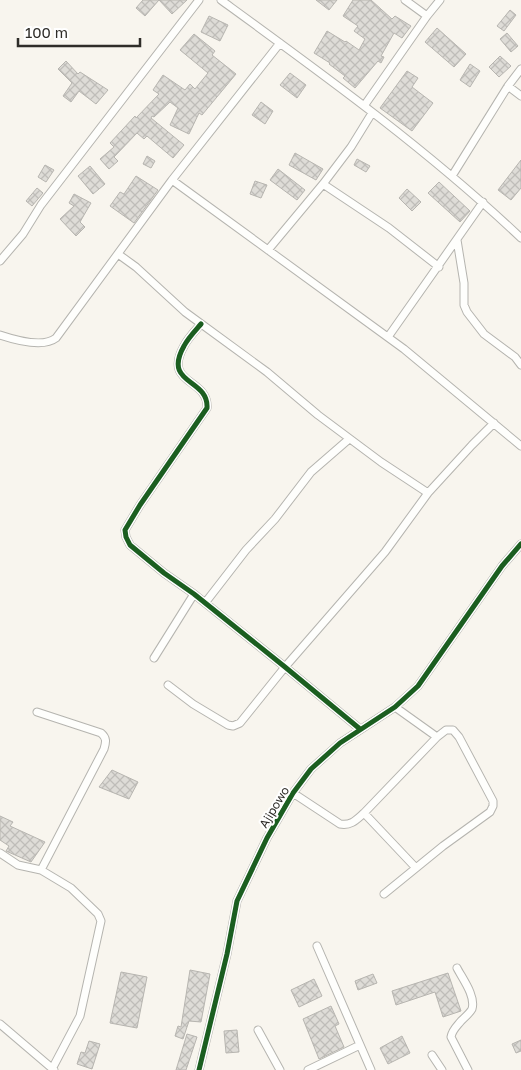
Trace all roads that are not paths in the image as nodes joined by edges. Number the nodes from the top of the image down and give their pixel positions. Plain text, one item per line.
1 (199, 0) edge
2 (221, 0) edge
3 (405, 0) edge
4 (440, 0) edge
5 (427, 16) junction
6 (280, 43) junction
7 (521, 69) edge
8 (508, 86) junction
9 (521, 96) edge
10 (364, 106) junction
11 (372, 113) junction
12 (452, 176) junction
13 (172, 180) junction
14 (323, 184) junction
15 (483, 202) junction
16 (521, 238) edge
17 (458, 240) junction
18 (268, 250) junction
19 (118, 254) junction
20 (0, 261) edge
21 (439, 267) junction
22 (201, 324) junction
23 (0, 336) edge
24 (388, 338) junction
25 (521, 365) edge
26 (494, 424) junction
27 (349, 439) junction
28 (521, 446) edge
29 (428, 493) junction
30 (521, 544) edge
31 (514, 552) junction
32 (521, 558) edge
33 (194, 594) junction
34 (205, 603) junction
35 (154, 658) dead end
36 (285, 667) junction
37 (168, 685) dead end
38 (395, 707) junction
39 (37, 712) dead end
40 (360, 729) junction
41 (437, 737) junction
42 (294, 793) junction
43 (364, 813) junction
44 (0, 853) edge
45 (416, 868) junction
46 (41, 870) junction
47 (384, 894) dead end
48 (317, 946) dead end
49 (457, 968) dead end
50 (0, 1024) edge
51 (258, 1030) dead end
52 (360, 1045) junction
53 (432, 1055) dead end
54 (53, 1069) edge
55 (199, 1070) edge
56 (280, 1070) edge
57 (308, 1070) edge
58 (372, 1070) edge
59 (442, 1070) edge
60 (468, 1070) edge

1 - 20 street
2 - 6 street
3 - 5 street
4 - 5 street
5 - 10 street
6 - 10 street
6 - 13 street
7 - 8 street
8 - 9 street
8 - 12 street
10 - 11 street
11 - 12 street
11 - 14 street
12 - 15 street
13 - 18 street
13 - 19 street
14 - 18 street
14 - 21 street
15 - 16 street
15 - 17 street
17 - 21 street
17 - 25 street
18 - 24 street
19 - 22 street
19 - 23 street
21 - 24 street
22 - 27 street
22 - 33 street
24 - 26 street
26 - 28 street
26 - 29 street
27 - 29 street
27 - 34 street
29 - 36 street
30 - 31 street, Ajipowo
31 - 32 street
31 - 38 street, Ajipowo
33 - 34 street
33 - 35 street
34 - 36 street
36 - 37 street
36 - 40 street
38 - 40 street, Ajipowo
38 - 41 street
39 - 46 street
40 - 42 street, Ajipowo
41 - 43 street
41 - 45 street
42 - 43 street
42 - 55 street, Ajipowo
43 - 45 street
44 - 46 street
45 - 47 street
46 - 54 street
48 - 52 street
49 - 60 street
50 - 54 street
51 - 56 street
52 - 57 street
52 - 58 street
53 - 59 street

